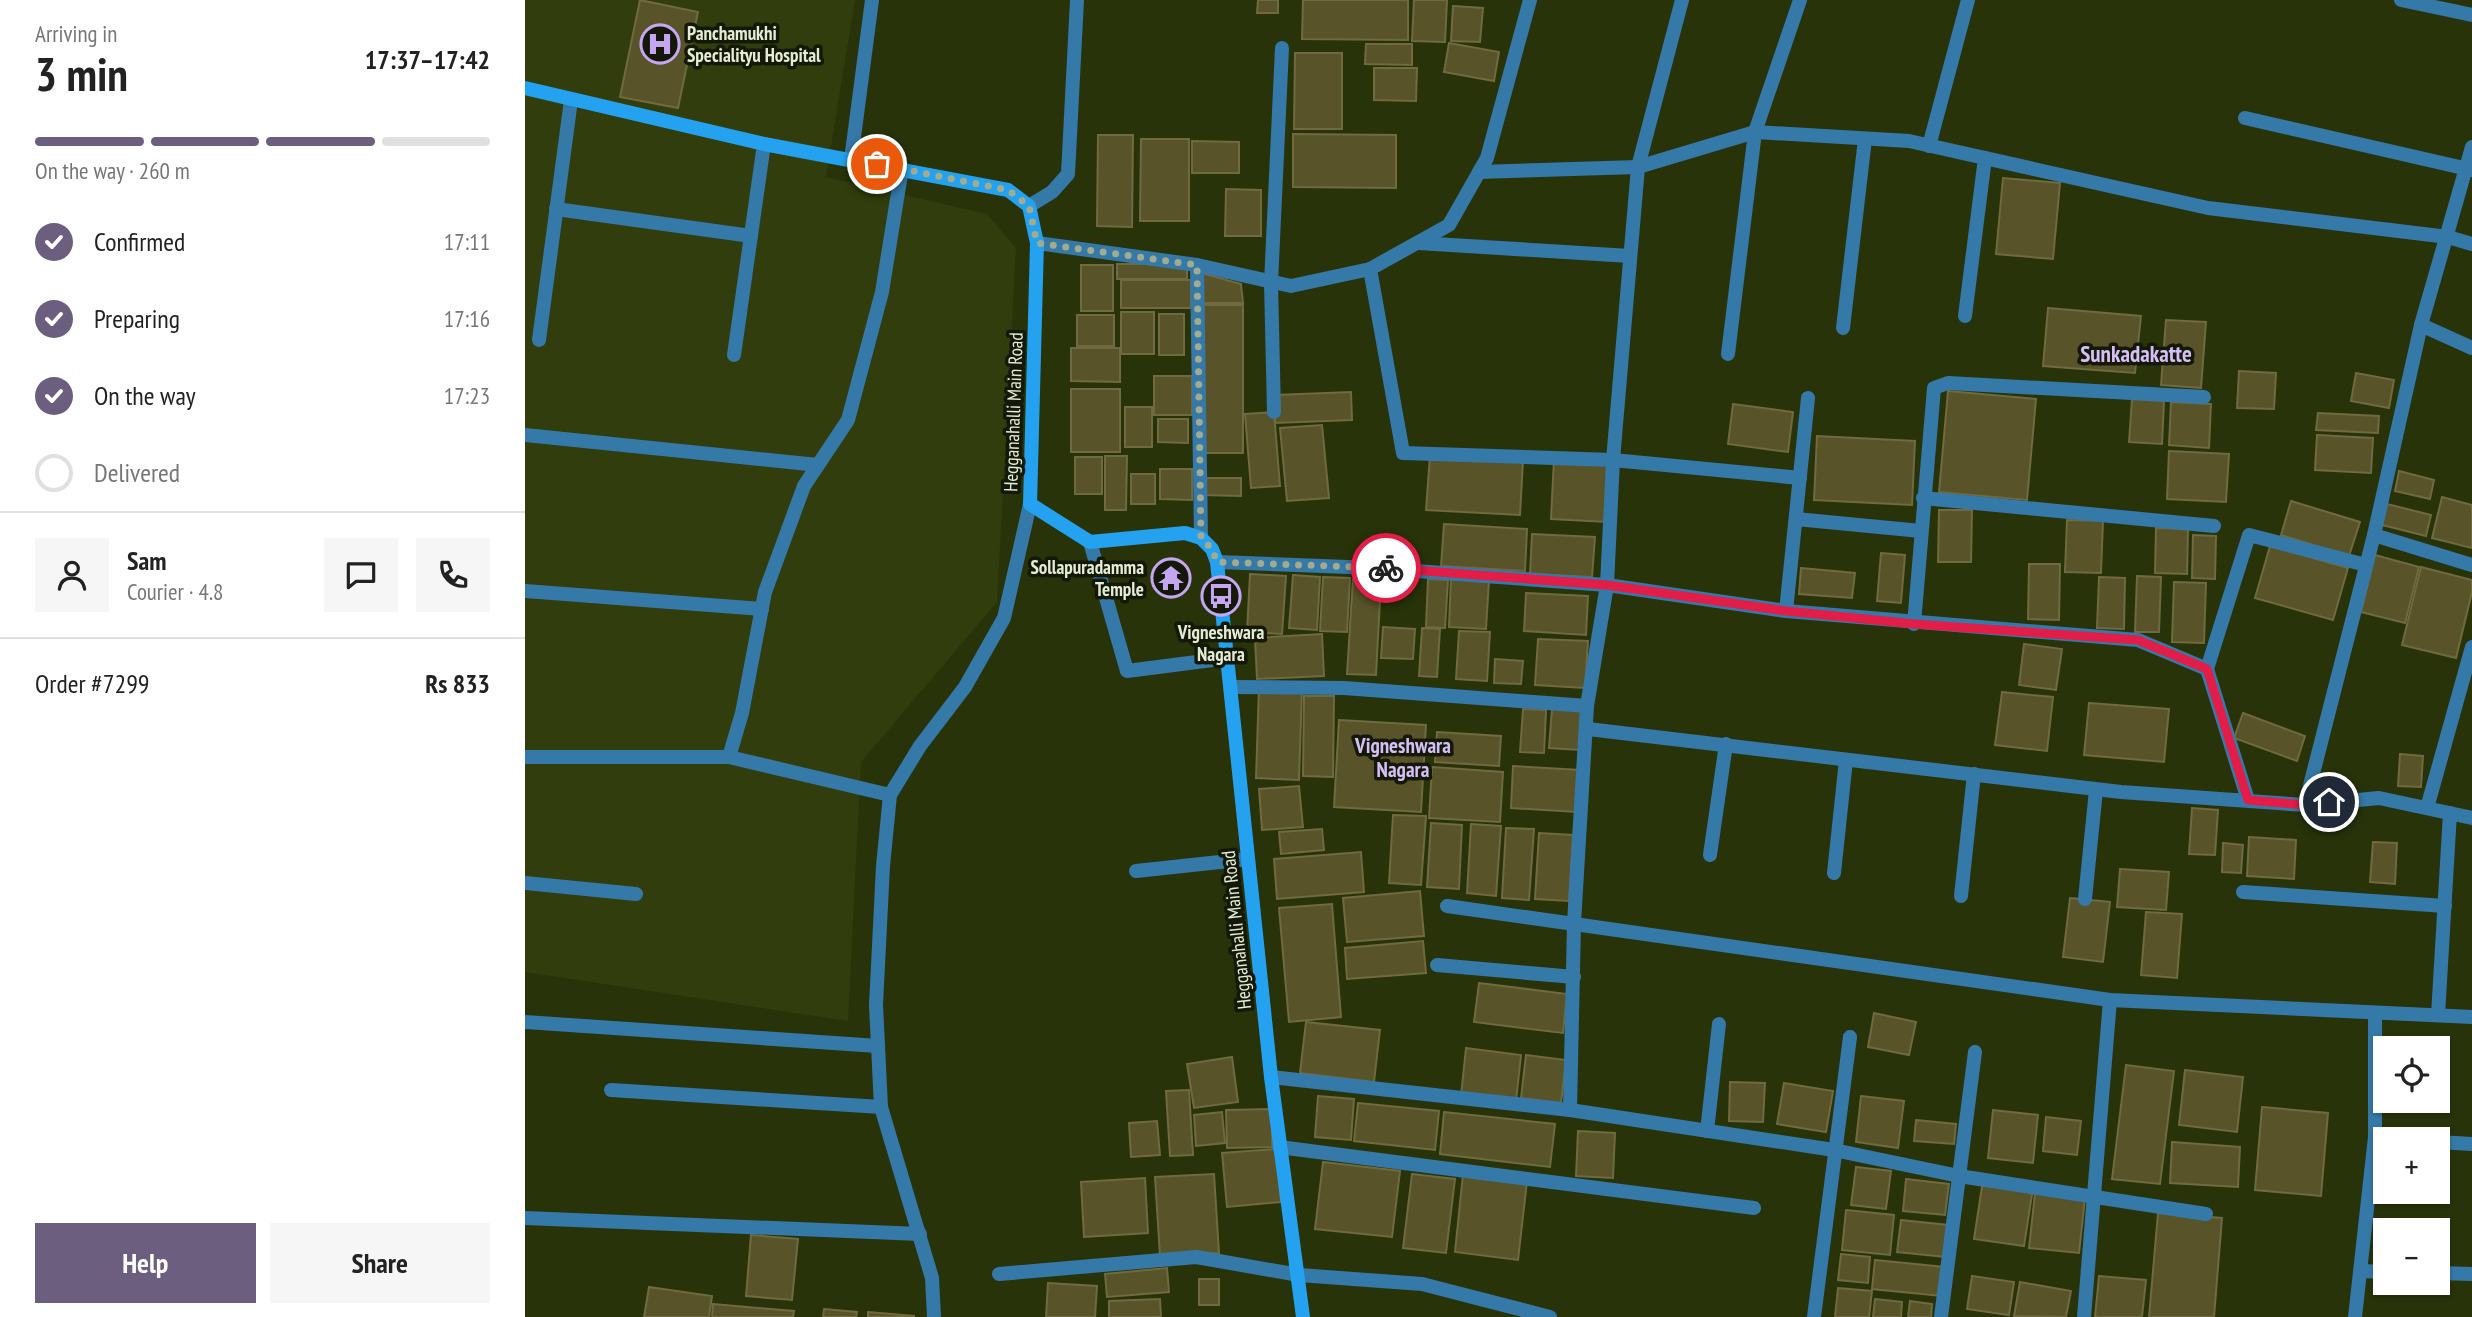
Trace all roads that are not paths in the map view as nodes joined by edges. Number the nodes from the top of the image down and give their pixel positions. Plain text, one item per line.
1 (871, 0) edge
2 (1077, 0) edge
3 (1530, 0) edge
4 (1682, 0) edge
5 (1800, 0) edge
6 (1968, 0) edge
7 (2401, 0) edge
8 (2472, 15) edge
9 (1282, 48) dead end
10 (525, 88) edge
11 (571, 100) junction
12 (2245, 118) dead end
13 (1755, 132) junction
14 (1865, 139) junction
15 (764, 145) junction
16 (1929, 146) junction
17 (2472, 147) edge
18 (1985, 158) junction
19 (851, 160) junction
20 (1638, 167) junction
21 (902, 168) junction
22 (2469, 169) edge
23 (1479, 172) junction
24 (1029, 206) junction
25 (556, 209) junction
26 (751, 236) junction
27 (2448, 237) junction
28 (1037, 243) junction
29 (1417, 243) junction
30 (2472, 244) edge
31 (1630, 256) junction
32 (1197, 265) junction
33 (1370, 269) junction
34 (1271, 283) junction
35 (1965, 316) dead end
36 (2421, 325) junction
37 (1843, 328) dead end
38 (539, 340) dead end
39 (2472, 348) edge
40 (1728, 354) dead end
41 (734, 355) dead end
42 (2204, 397) dead end
43 (1808, 398) dead end
44 (1274, 412) dead end
45 (525, 435) edge
46 (1613, 460) junction
47 (818, 465) junction
48 (1800, 478) junction
49 (1923, 498) junction
50 (1030, 504) junction
51 (1796, 519) junction
52 (2214, 526) dead end
53 (1921, 531) junction
54 (2374, 535) junction
55 (1201, 538) junction
56 (1090, 542) junction
57 (1217, 562) junction
58 (2365, 565) junction
59 (2472, 565) edge
60 (1607, 585) junction
61 (525, 592) edge
62 (762, 609) junction
63 (1786, 611) junction
64 (1914, 624) junction
65 (2472, 646) edge
66 (1228, 658) junction
67 (2207, 669) junction
68 (1231, 687) junction
69 (1587, 706) junction
70 (1588, 729) junction
71 (1726, 744) junction
72 (525, 757) edge
73 (729, 757) junction
74 (1846, 760) junction
75 (1974, 774) junction
76 (2096, 790) junction
77 (890, 795) junction
78 (2248, 800) junction
79 (2305, 805) junction
80 (2427, 807) junction
81 (2450, 813) junction
82 (2472, 817) edge
83 (1710, 855) dead end
84 (1248, 859) junction
85 (1136, 871) dead end
86 (1834, 873) dead end
87 (525, 883) edge
88 (2243, 892) dead end
89 (636, 894) dead end
90 (1961, 896) dead end
91 (2085, 899) dead end
92 (1447, 906) dead end
93 (2445, 906) junction
94 (1574, 923) junction
95 (1437, 965) dead end
96 (1574, 977) junction
97 (2110, 1000) junction
98 (2375, 1013) junction
99 (2438, 1015) junction
100 (2472, 1017) edge
101 (525, 1022) edge
102 (1719, 1024) dead end
103 (1850, 1037) dead end
104 (878, 1046) junction
105 (1975, 1052) dead end
106 (1271, 1077) junction
107 (611, 1090) dead end
108 (881, 1107) junction
109 (1570, 1110) junction
110 (2375, 1127) edge
111 (1707, 1131) junction
112 (2450, 1143) edge
113 (2472, 1144) edge
114 (1279, 1147) junction
115 (1834, 1150) junction
116 (2373, 1158) edge
117 (1959, 1176) junction
118 (2095, 1198) junction
119 (1754, 1208) dead end
120 (2206, 1214) dead end
121 (525, 1218) edge
122 (920, 1234) junction
123 (2362, 1271) junction
124 (2373, 1271) edge
125 (2450, 1273) edge
126 (2472, 1274) edge
127 (999, 1275) dead end
128 (1299, 1275) junction
129 (934, 1317) edge
130 (1303, 1317) edge
131 (1550, 1317) edge
132 (1814, 1317) edge
133 (1941, 1317) edge
134 (2084, 1317) edge
135 (2355, 1317) edge

1 - 19 street
2 - 24 street
3 - 23 street
4 - 20 street
5 - 13 street
6 - 16 street
7 - 8 street
9 - 34 street
10 - 11 main road
11 - 15 main road
11 - 25 street
12 - 22 street
13 - 14 street
13 - 20 street
13 - 40 street
14 - 16 street
14 - 37 street
15 - 19 main road
15 - 26 street
16 - 18 street
17 - 22 street
18 - 27 street
18 - 35 street
19 - 21 main road
20 - 23 street
20 - 31 street
21 - 24 main road
21 - 47 street
22 - 27 street
23 - 29 street
24 - 28 main road, Hegganahalli Main Road
25 - 26 street
25 - 38 street
26 - 41 street
27 - 30 street
27 - 36 street
28 - 32 street
28 - 50 main road, Hegganahalli Main Road
29 - 31 street
29 - 33 street
31 - 46 street
32 - 34 street
32 - 55 street
33 - 34 street
33 - 46 street
34 - 44 street
36 - 39 street
36 - 54 street
42 - 49 street
43 - 48 street
45 - 47 street
46 - 48 street
46 - 60 street
47 - 62 street
48 - 51 street
49 - 52 street
49 - 53 street
50 - 56 main road, Hegganahalli Main Road
50 - 77 street
51 - 53 street
51 - 63 street
53 - 64 street
54 - 58 street
54 - 59 street
55 - 56 main road
55 - 57 main road, Hegganahalli Main Road
56 - 66 street
57 - 60 street
57 - 66 main road, Hegganahalli Main Road
58 - 67 street
58 - 79 street
60 - 63 street
60 - 69 street
61 - 62 street
62 - 73 street
63 - 64 street
64 - 67 street
65 - 80 street
66 - 68 main road, Hegganahalli Main Road
67 - 78 street
68 - 69 street
68 - 84 main road, Hegganahalli Main Road
69 - 70 street
70 - 71 street
70 - 94 street
71 - 74 street
71 - 83 street
72 - 73 street
73 - 77 street
74 - 75 street
74 - 86 street
75 - 76 street
75 - 90 street
76 - 78 street
76 - 91 street
77 - 104 street
78 - 79 street
79 - 80 street
80 - 81 street
81 - 82 street
81 - 93 street
84 - 85 street
84 - 106 main road, Hegganahalli Main Road
87 - 89 street
88 - 93 street
92 - 94 street
93 - 99 street
94 - 96 street
94 - 97 street
95 - 96 street
96 - 109 street
97 - 98 street
97 - 118 street
98 - 99 street
98 - 110 street
99 - 100 street
101 - 104 street
102 - 111 street
103 - 115 street
104 - 108 street
105 - 117 street
106 - 109 street
106 - 114 main road, Hegganahalli Main Road
107 - 108 street
108 - 122 street
109 - 111 street
111 - 115 street
112 - 113 street
114 - 119 street
114 - 128 main road, Hegganahalli Main Road
115 - 117 street
115 - 132 street
116 - 123 street
117 - 118 street
117 - 133 street
118 - 120 street
118 - 134 street
121 - 122 street
122 - 129 street
123 - 124 street
123 - 135 street
125 - 126 street
127 - 128 street
128 - 130 main road, Hegganahalli Main Road
128 - 131 street

